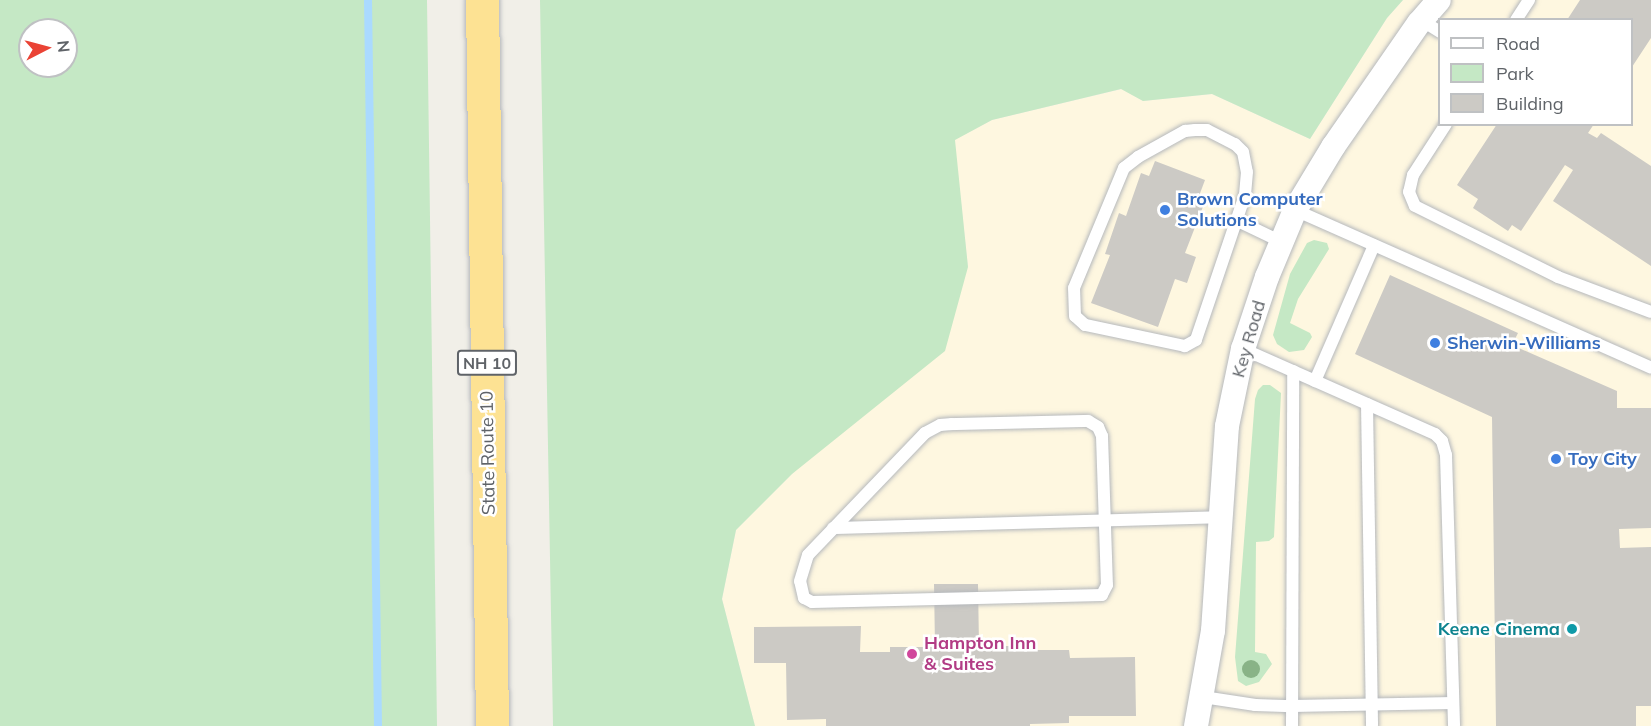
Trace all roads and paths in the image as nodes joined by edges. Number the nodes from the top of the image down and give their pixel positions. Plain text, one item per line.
1 (482, 0) edge
2 (1438, 0) edge
3 (1529, 0) edge
4 (1517, 18) edge
5 (1430, 26) edge
6 (1445, 126) edge
7 (1295, 210) junction
8 (1236, 220) junction
9 (1282, 242) junction
10 (1374, 245) junction
11 (1651, 312) edge
12 (1243, 349) junction
13 (1651, 368) edge
14 (1293, 371) junction
15 (1315, 381) junction
16 (1367, 404) junction
17 (1221, 517) junction
18 (1105, 520) junction
19 (833, 528) junction
20 (1203, 697) junction
21 (1454, 703) junction
22 (1372, 705) junction
23 (1292, 706) junction
24 (492, 726) edge
25 (1196, 726) edge
26 (1292, 726) edge
27 (1372, 726) edge
28 (1454, 726) edge

1 - 24 highway, State Route 10 / NH 10
2 - 5 street, Key Road
3 - 4 lane
5 - 7 street, Key Road
6 - 11 lane
7 - 9 street, Key Road
7 - 10 lane
8 - 8 lane
8 - 9 lane
9 - 12 street, Key Road
10 - 13 lane
10 - 15 lane
12 - 14 lane
12 - 17 street, Key Road
14 - 15 lane
14 - 23 lane
15 - 16 lane
16 - 21 lane
16 - 22 lane
17 - 18 lane
17 - 20 street, Key Road
18 - 19 lane
18 - 19 lane
18 - 19 lane
20 - 23 lane
20 - 25 street, Key Road
21 - 22 lane
21 - 28 lane
22 - 23 lane
22 - 27 lane
23 - 26 lane

